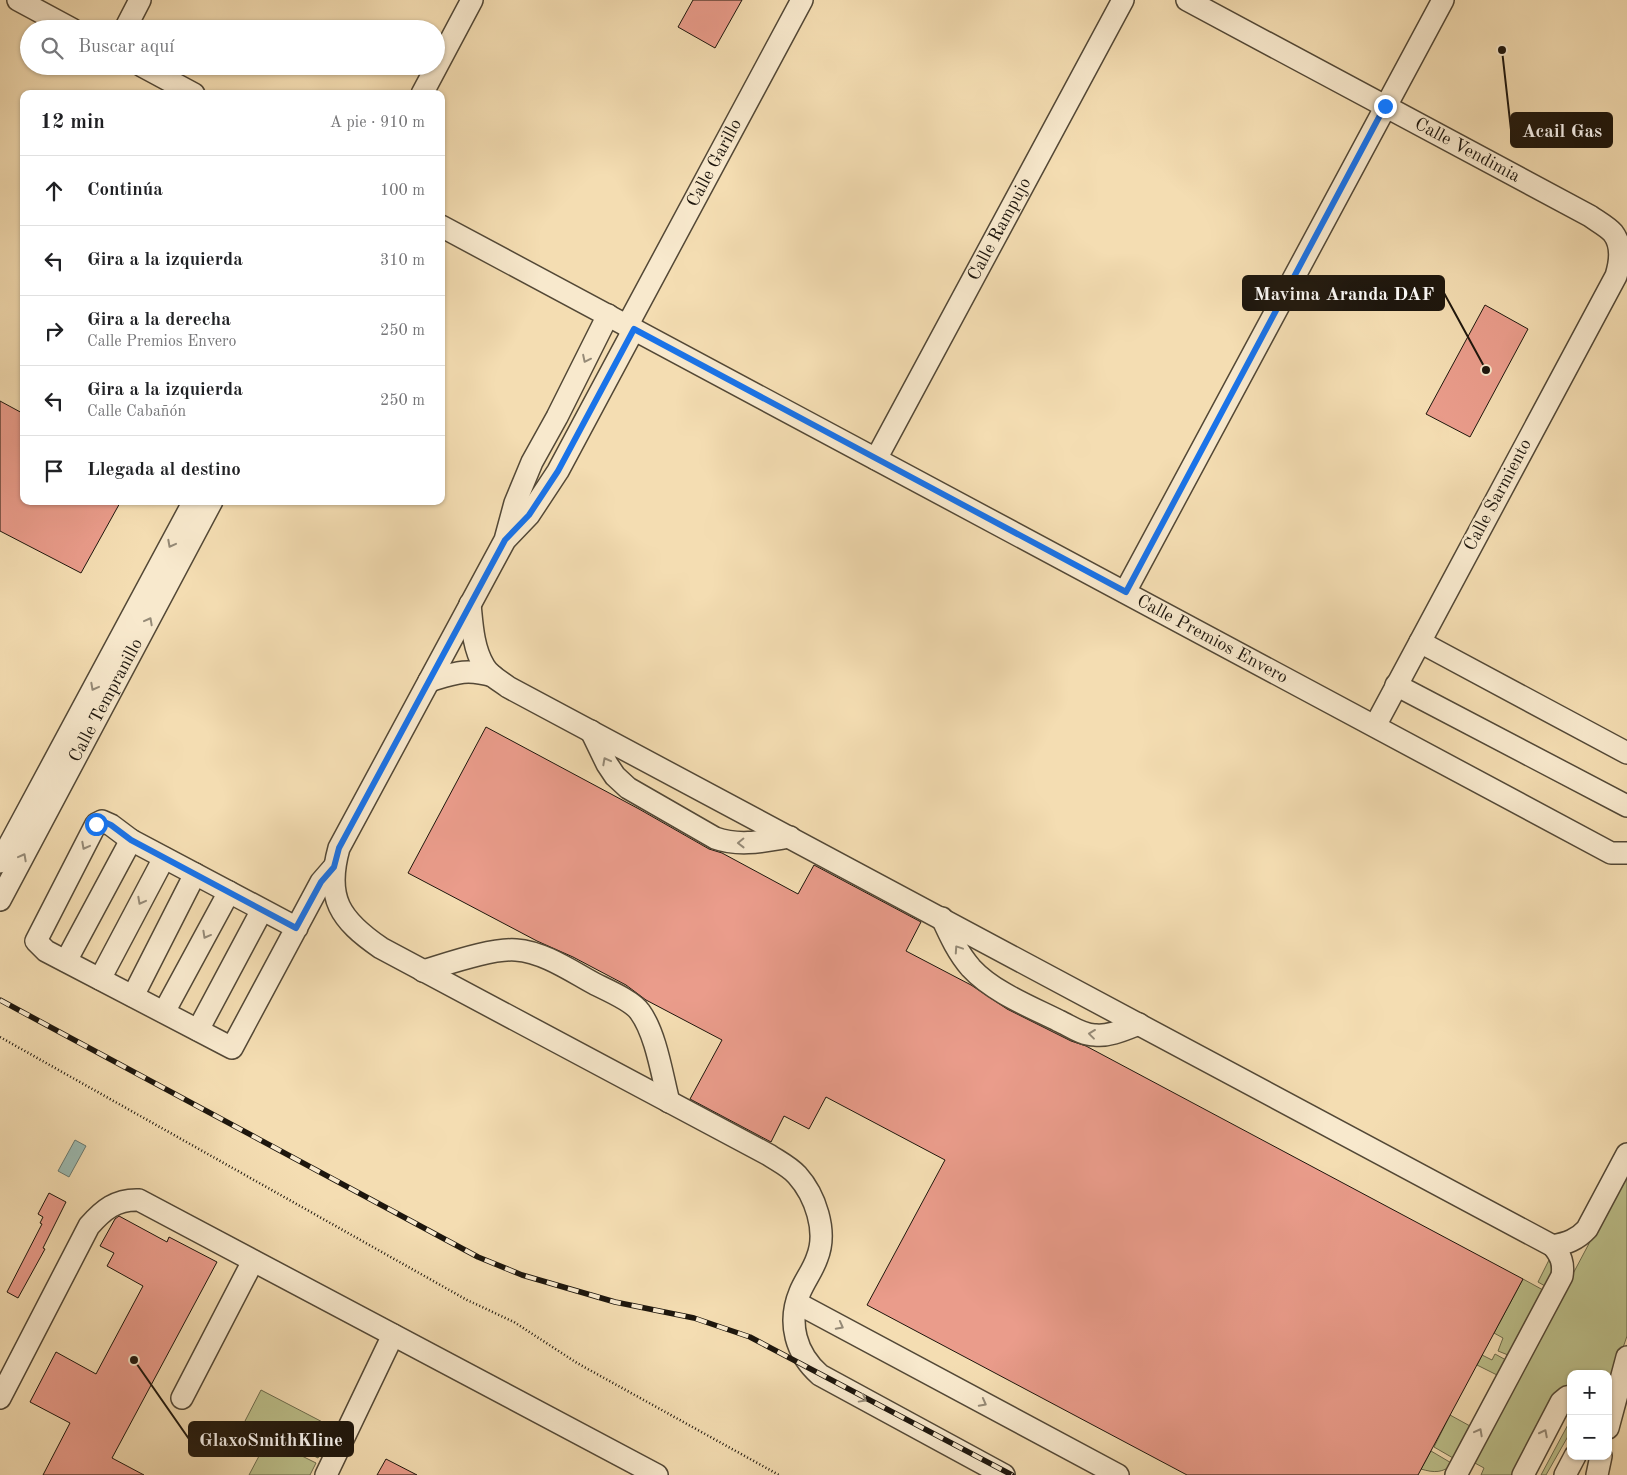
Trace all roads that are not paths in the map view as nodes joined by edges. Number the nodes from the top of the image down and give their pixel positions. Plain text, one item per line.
1 (18, 0) edge
2 (140, 0) edge
3 (472, 0) edge
4 (802, 0) edge
5 (1123, 0) edge
6 (1186, 0) edge
7 (1442, 0) edge
8 (55, 20) edge
9 (130, 20) edge
10 (445, 51) edge
11 (159, 75) edge
12 (432, 75) edge
13 (187, 90) edge
14 (424, 90) edge
15 (1385, 106) junction
16 (445, 228) edge
17 (1620, 263) joint
18 (608, 315) junction
19 (631, 327) junction
20 (876, 459) junction
21 (192, 505) edge
22 (210, 505) edge
23 (505, 540) junction
24 (1126, 592) junction
25 (470, 604) junction
26 (1420, 642) junction
27 (493, 676) junction
28 (429, 681) junction
29 (1396, 685) junction
30 (1375, 726) junction
31 (592, 731) junction
32 (1627, 753) edge
33 (1627, 806) edge
34 (790, 837) junction
35 (131, 840) junction
36 (1627, 852) edge
37 (164, 858) junction
38 (0, 862) edge
39 (334, 867) junction
40 (195, 874) junction
41 (230, 892) junction
42 (0, 900) edge
43 (262, 910) junction
44 (942, 918) junction
45 (296, 928) junction
46 (66, 961) junction
47 (423, 971) junction
48 (100, 978) junction
49 (133, 996) junction
50 (164, 1012) junction
51 (1139, 1024) junction
52 (198, 1030) junction
53 (669, 1102) junction
54 (1627, 1154) edge
55 (1587, 1229) junction
56 (1554, 1246) junction
57 (254, 1261) junction
58 (1562, 1276) junction
59 (797, 1303) junction
60 (393, 1335) junction
61 (1627, 1357) edge
62 (1567, 1397) edge
63 (0, 1398) edge
64 (182, 1398) dead end
65 (1612, 1402) edge
66 (1573, 1460) edge
67 (1600, 1460) edge
68 (326, 1475) edge
69 (657, 1475) edge
70 (1004, 1475) edge
71 (1118, 1475) edge
72 (1456, 1475) edge
73 (1523, 1475) edge
74 (1565, 1475) edge
75 (1597, 1475) edge

1 - 8 street
2 - 9 street
3 - 10 street
4 - 19 street, Calle Garillo
5 - 20 street, Calle Rampujo
6 - 15 street, Calle Vendimia
7 - 15 street
11 - 13 street
12 - 14 street
15 - 17 street, Calle Vendimia
15 - 24 street
16 - 18 street, Calle Premios Envero
17 - 26 street, Calle Sarmiento
18 - 19 street, Calle Premios Envero
18 -> 23 street
19 - 20 street, Calle Premios Envero
19 - 23 street, Calle Garillo
20 - 24 street, Calle Premios Envero
21 -> 38 street, Calle Tempranillo
42 -> 22 street, Calle Tempranillo
23 - 25 street
24 - 30 street, Calle Premios Envero
25 - 27 street
25 - 28 street
26 - 29 street, Calle Sarmiento
26 - 32 street
27 - 28 street
27 - 31 street
28 - 39 street
29 - 30 street, Calle Sarmiento
29 - 33 street
30 - 36 street, Calle Premios Envero
31 - 34 street
34 -> 31 street
34 - 44 street
35 - 37 street
35 - 46 street
35 -> 46 street
37 - 40 street
37 -> 48 street
39 - 45 street
39 - 47 street
40 - 41 street
40 - 49 street
41 - 43 street
41 -> 50 street
43 - 45 street
43 - 52 street
44 - 51 street
51 -> 44 street
45 - 52 street
46 - 48 street
47 - 53 street
47 - 53 street
48 - 49 street
49 - 50 street
50 - 52 street
51 - 56 street
53 - 59 street
54 - 55 street
55 - 56 street
55 - 58 street
56 - 58 street
57 - 60 street
57 - 63 street
57 - 64 street
72 -> 58 street
59 -> 70 street
59 -> 71 street
60 - 68 street
60 - 69 street
61 - 65 street
73 -> 62 street
66 - 74 street
67 - 75 street

